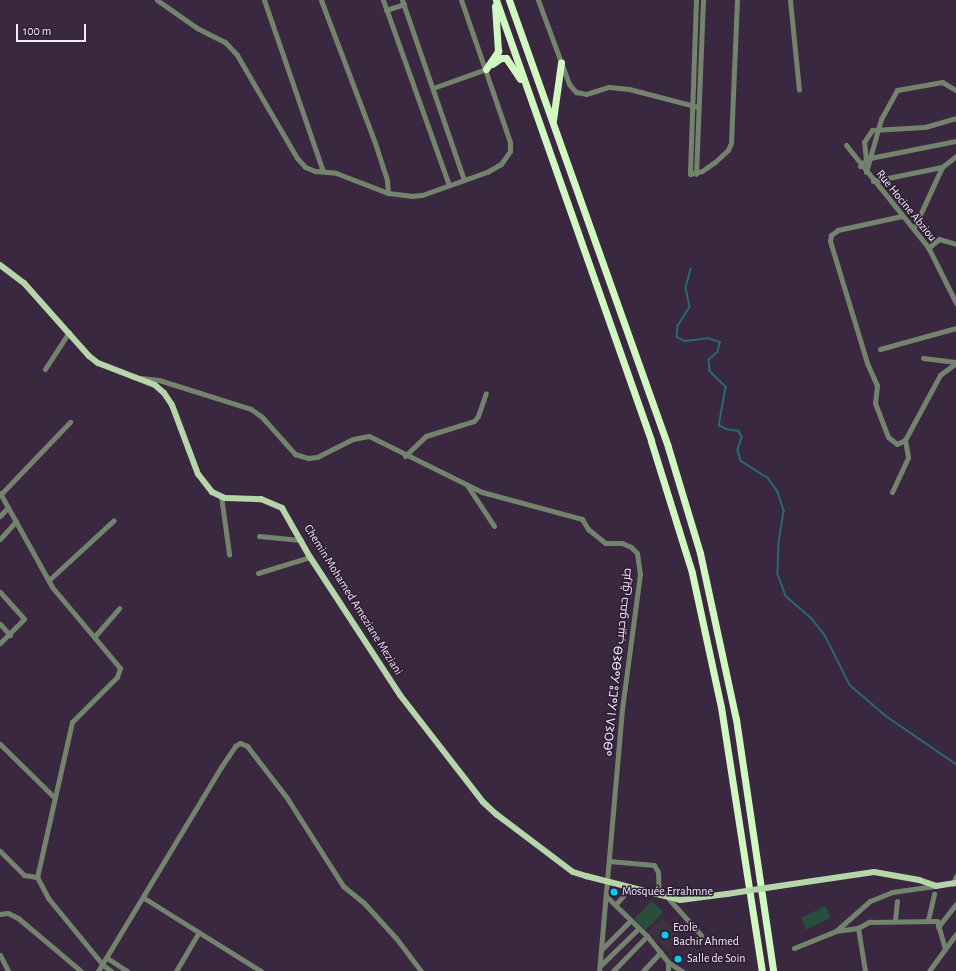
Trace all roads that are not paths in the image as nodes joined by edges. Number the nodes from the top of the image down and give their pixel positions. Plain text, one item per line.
1 (157, 0) edge
2 (264, 0) edge
3 (321, 0) edge
4 (383, 0) edge
5 (461, 0) edge
6 (495, 0) edge
7 (509, 0) edge
8 (538, 0) edge
9 (696, 0) edge
10 (703, 0) edge
11 (737, 0) edge
12 (790, 0) edge
13 (403, 2) edge
14 (386, 10) junction
15 (561, 63) junction
16 (486, 69) junction
17 (433, 88) junction
18 (799, 90) dead end
19 (956, 90) edge
20 (529, 95) junction
21 (692, 104) junction
22 (698, 106) junction
23 (956, 118) edge
24 (553, 122) junction
25 (878, 130) junction
26 (956, 141) edge
27 (846, 145) dead end
28 (956, 156) edge
29 (870, 158) junction
30 (860, 166) junction
31 (942, 167) junction
32 (323, 171) junction
33 (866, 172) junction
34 (696, 174) junction
35 (464, 180) junction
36 (873, 181) junction
37 (449, 185) junction
38 (388, 193) junction
39 (902, 216) junction
40 (914, 228) junction
41 (956, 244) edge
42 (928, 248) junction
43 (0, 266) edge
44 (956, 303) edge
45 (956, 328) edge
46 (68, 332) junction
47 (880, 349) dead end
48 (924, 358) dead end
49 (956, 362) edge
50 (45, 370) dead end
51 (138, 378) junction
52 (486, 393) dead end
53 (70, 422) dead end
54 (904, 440) junction
55 (405, 456) junction
56 (467, 484) junction
57 (892, 492) dead end
58 (0, 493) edge
59 (221, 496) junction
60 (8, 507) junction
61 (0, 516) edge
62 (114, 520) dead end
63 (16, 521) junction
64 (494, 526) dead end
65 (258, 536) dead end
66 (0, 540) edge
67 (300, 540) junction
68 (229, 554) dead end
69 (310, 557) junction
70 (258, 573) dead end
71 (49, 580) junction
72 (0, 592) edge
73 (120, 608) dead end
74 (0, 624) edge
75 (10, 634) junction
76 (95, 636) junction
77 (0, 643) edge
78 (0, 744) edge
79 (54, 798) junction
80 (0, 851) edge
81 (610, 861) junction
82 (956, 876) edge
83 (37, 877) junction
84 (607, 881) junction
85 (954, 884) edge
86 (936, 886) junction
87 (934, 894) dead end
88 (659, 895) junction
89 (606, 896) junction
90 (624, 896) dead end
91 (144, 898) junction
92 (668, 898) junction
93 (897, 901) dead end
94 (956, 904) edge
95 (615, 905) junction
96 (0, 914) edge
97 (631, 920) junction
98 (894, 920) junction
99 (928, 920) junction
100 (938, 926) junction
101 (639, 928) junction
102 (858, 928) junction
103 (836, 931) junction
104 (199, 932) junction
105 (956, 934) edge
106 (702, 935) dead end
107 (647, 936) junction
108 (794, 948) dead end
109 (945, 949) junction
110 (601, 950) junction
111 (661, 952) junction
112 (0, 955) edge
113 (106, 958) junction
114 (668, 962) junction
115 (102, 965) junction
116 (599, 968) edge
117 (8, 971) edge
118 (81, 971) edge
119 (98, 971) edge
120 (111, 971) edge
121 (127, 971) edge
122 (176, 971) edge
123 (261, 971) edge
124 (421, 971) edge
125 (613, 971) edge
126 (643, 971) edge
127 (668, 971) edge
128 (682, 971) edge
129 (762, 971) edge
130 (773, 971) edge
131 (865, 971) edge
132 (929, 971) edge

1 - 32 street
2 - 32 street
3 - 38 street
4 - 14 street
5 - 16 street
6 - 16 highway
6 - 20 highway
7 - 24 highway
8 - 15 street
9 - 21 street
10 - 22 street
11 - 34 street
12 - 18 street
13 - 14 street
13 - 17 street
14 - 37 street
15 - 21 street
15 - 24 highway
16 - 17 street
16 - 20 highway
16 - 35 street
17 - 35 street
19 - 25 street
20 - 129 highway
21 - 22 street
21 - 34 street
22 - 34 street
23 - 25 street
24 - 130 highway
25 - 29 street
25 - 30 street
26 - 29 street
27 - 30 street, Rue Hocine Abziou
28 - 31 street
29 - 33 street
30 - 33 street, Rue Hocine Abziou
31 - 36 street
31 - 40 street
32 - 38 street
33 - 36 street, Rue Hocine Abziou
35 - 37 street
36 - 39 street, Rue Hocine Abziou
37 - 38 street
39 - 40 street, Rue Hocine Abziou
39 - 54 street
40 - 42 street, Rue Hocine Abziou
41 - 42 street
42 - 44 street, Rue Hocine Abziou
43 - 46 main road, Chemin Mohamed Ameziane Meziani
45 - 47 street
46 - 50 street
46 - 51 main road, Chemin Mohamed Ameziane Meziani
48 - 49 street
49 - 54 street
51 - 55 street, ⴰⴱⵔⵉⴷ ⵏ ⵃⴰⵎⵓ ⵃⴰⴱⵉⴱ طريق حمو حبيب
51 - 59 main road, Chemin Mohamed Ameziane Meziani
52 - 55 street
53 - 58 street
54 - 57 street
55 - 56 street, ⴰⴱⵔⵉⴷ ⵏ ⵃⴰⵎⵓ ⵃⴰⴱⵉⴱ طريق حمو حبيب
56 - 64 street
56 - 81 street, ⴰⴱⵔⵉⴷ ⵏ ⵃⴰⵎⵓ ⵃⴰⴱⵉⴱ طريق حمو حبيب
58 - 60 street
59 - 67 main road, Chemin Mohamed Ameziane Meziani
59 - 68 street
60 - 61 street
60 - 63 street
62 - 71 street
63 - 66 street
63 - 71 street
65 - 67 street
67 - 69 main road, Chemin Mohamed Ameziane Meziani
69 - 70 street
69 - 84 main road, Chemin Mohamed Ameziane Meziani
71 - 76 street
72 - 75 street
73 - 76 street
74 - 75 street
75 - 77 street
76 - 79 street
78 - 79 street
79 - 83 street
80 - 83 street
81 - 84 street, ⴰⴱⵔⵉⴷ ⵏ ⵃⴰⵎⵓ ⵃⴰⴱⵉⴱ طريق حمو حبيب
81 - 88 street
82 - 85 street
83 - 115 street
84 - 88 main road, Chemin Mohamed Ameziane Meziani
84 - 89 street, ⴰⴱⵔⵉⴷ ⵏ ⵃⴰⵎⵓ ⵃⴰⴱⵉⴱ طريق حمو حبيب
85 - 86 main road
86 - 92 main road, Chemin Mohamed Ameziane Meziani, bridge
86 - 103 street
87 - 99 street
88 - 92 main road, Chemin Mohamed Ameziane Meziani
89 - 95 street
89 - 110 street, ⴰⴱⵔⵉⴷ ⵏ ⵃⴰⵎⵓ ⵃⴰⴱⵉⴱ طريق حمو حبيب
90 - 95 street
91 - 104 street
91 - 113 street
91 - 124 street
92 - 106 street
93 - 98 street
94 - 100 street
95 - 97 street
96 - 118 street
97 - 101 street
97 - 110 street
98 - 99 street
98 - 102 street
99 - 100 street
100 - 109 street
101 - 107 street
101 - 116 street
102 - 103 street
102 - 131 street
103 - 108 street
104 - 122 street
104 - 123 street
105 - 109 street
107 - 111 street
107 - 125 street
109 - 132 street
110 - 116 street, ⴰⴱⵔⵉⴷ ⵏ ⵃⴰⵎⵓ ⵃⴰⴱⵉⴱ طريق حمو حبيب
111 - 114 street
111 - 126 street
112 - 117 street
113 - 115 street
113 - 121 street
114 - 127 street
114 - 128 street
115 - 119 street
115 - 120 street

